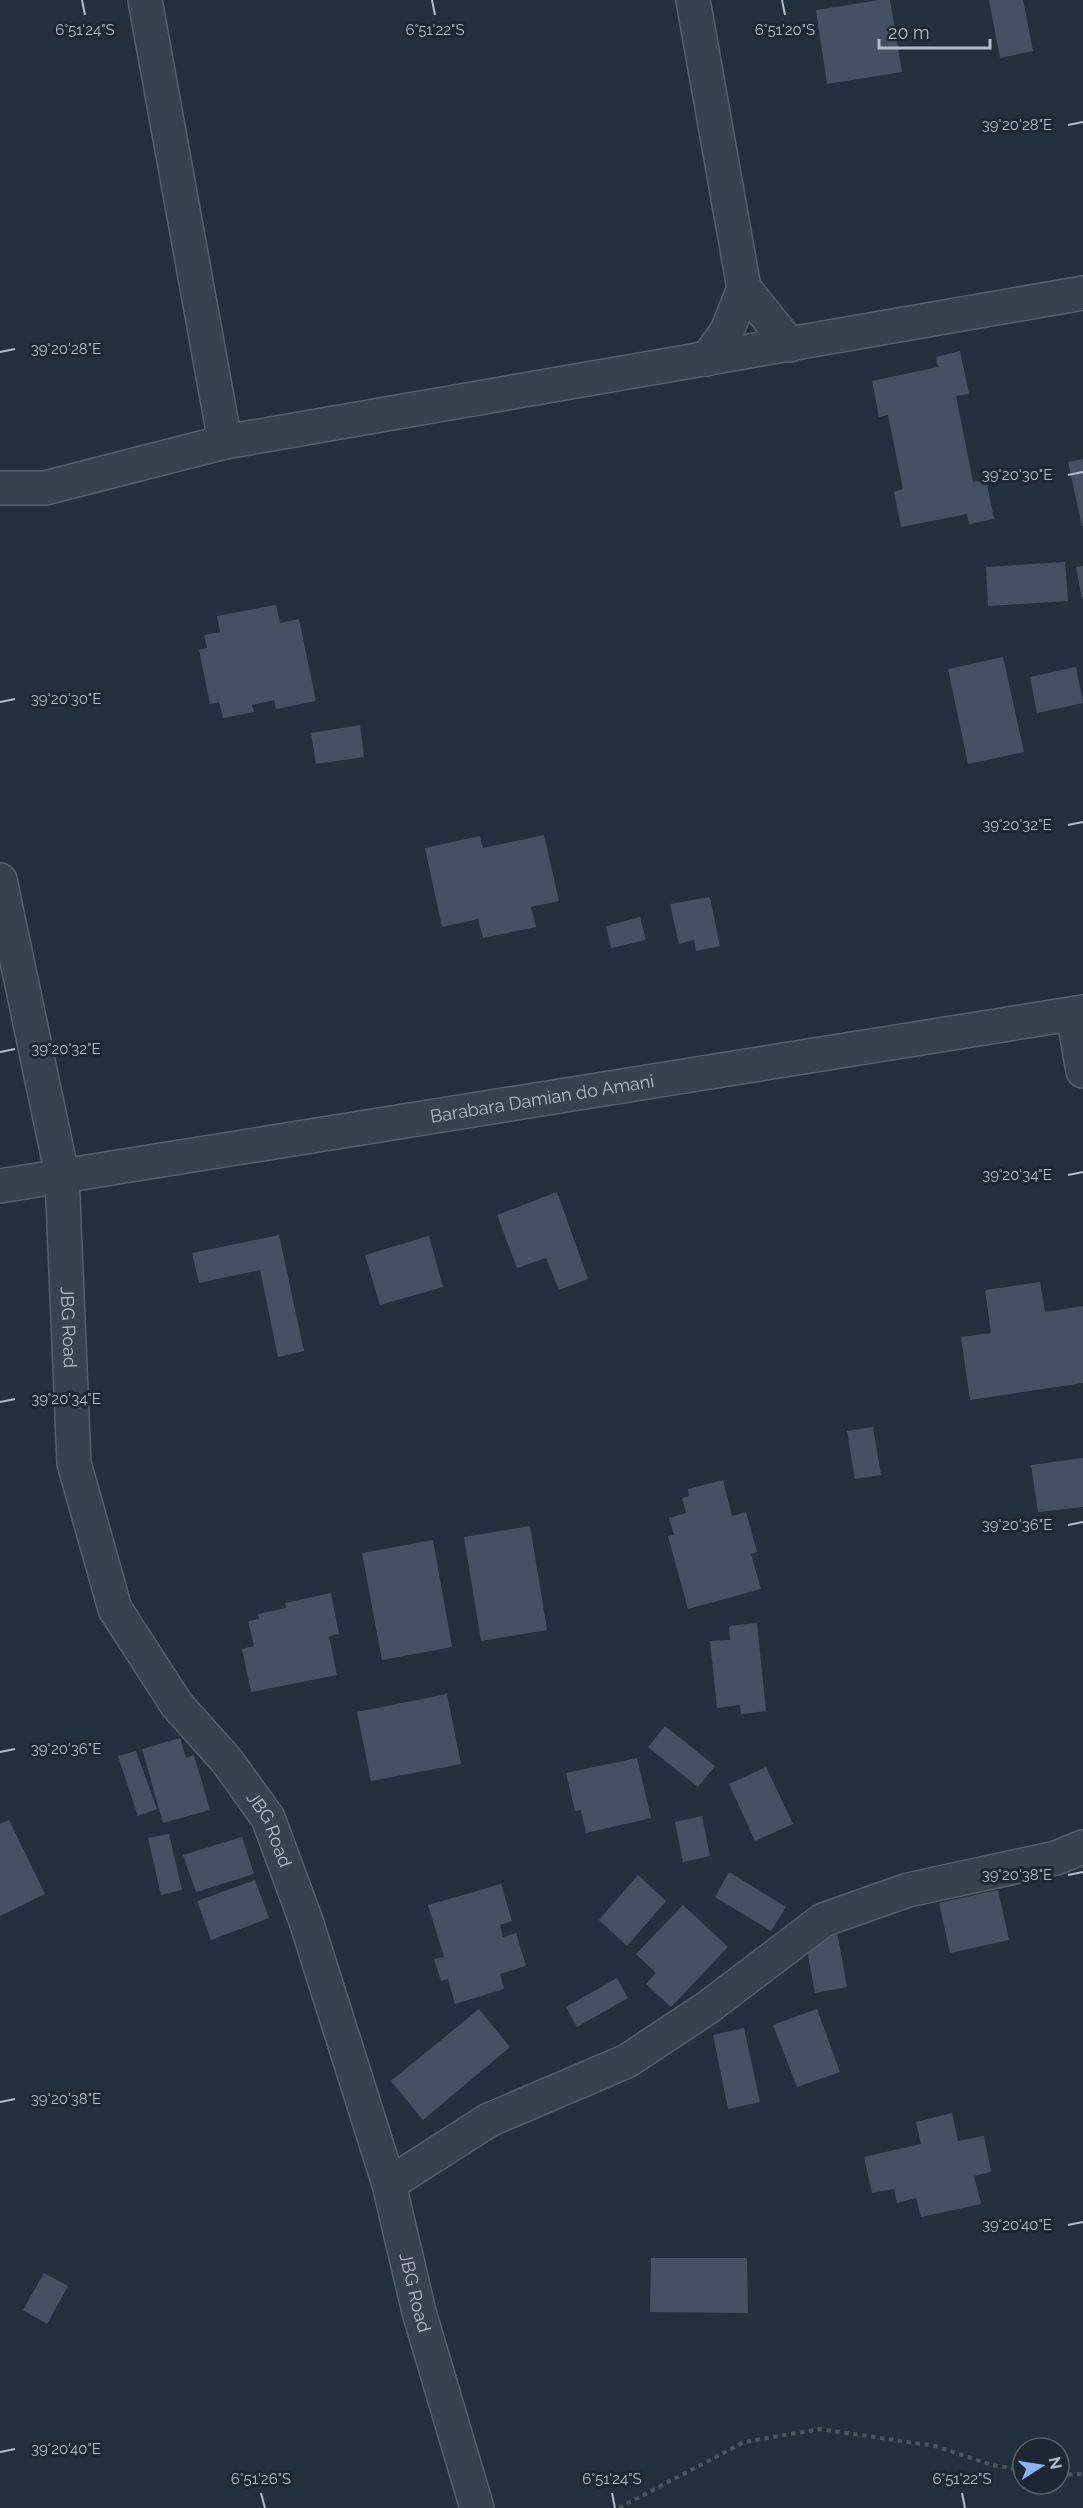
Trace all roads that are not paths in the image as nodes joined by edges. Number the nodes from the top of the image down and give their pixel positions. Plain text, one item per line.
1 (145, 0) edge
2 (693, 0) edge
3 (744, 288) junction
4 (1083, 293) edge
5 (789, 345) junction
6 (707, 359) junction
7 (225, 442) junction
8 (0, 488) edge
9 (45, 488) junction
10 (0, 510) edge
11 (0, 880) edge
12 (1078, 1013) edge
13 (1083, 1071) edge
14 (62, 1175) junction
15 (0, 1186) edge
16 (1083, 1847) edge
17 (389, 2184) junction
18 (477, 2508) edge

1 - 7 street
2 - 3 street
3 - 5 street
3 - 6 street
4 - 5 street
5 - 6 street
6 - 7 street
7 - 9 street
8 - 9 street
9 - 10 street
11 - 14 street, JBG Road
12 - 13 street
12 - 14 street, Barabara Damian do Amani
14 - 15 street, Barabara Damian do Amani
14 - 17 street, JBG Road
16 - 17 street
17 - 18 street, JBG Road

